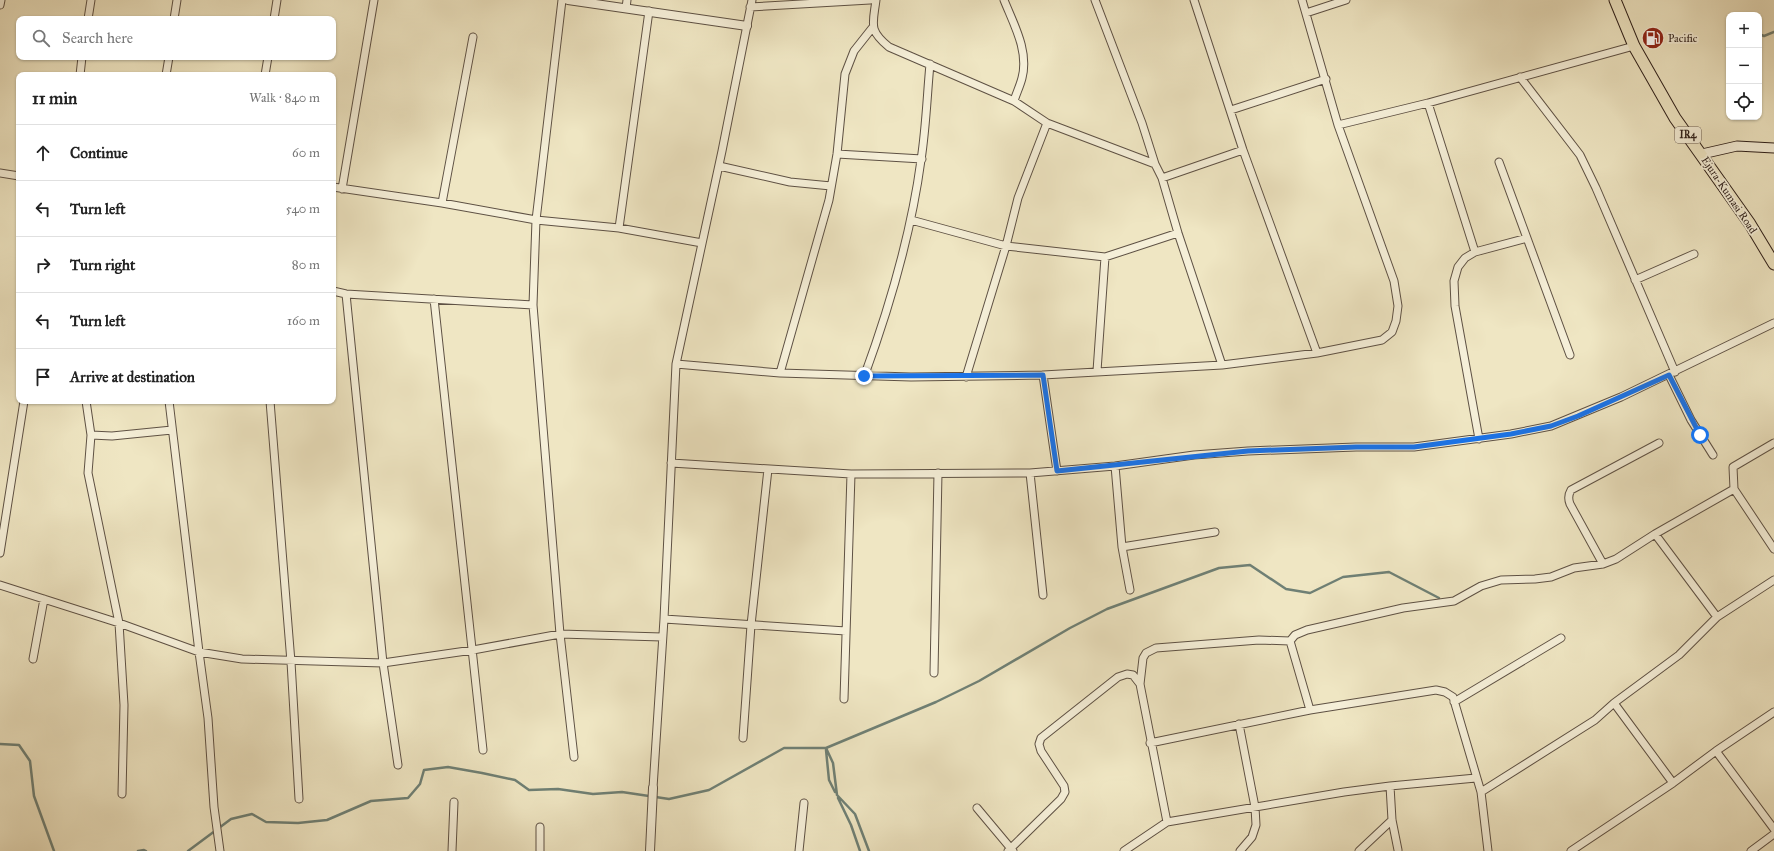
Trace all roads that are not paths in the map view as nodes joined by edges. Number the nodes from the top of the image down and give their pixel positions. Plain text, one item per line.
1 (1, 0) edge
2 (91, 0) edge
3 (177, 0) edge
4 (277, 0) edge
5 (374, 0) edge
6 (562, 0) edge
7 (568, 0) edge
8 (870, 0) edge
9 (876, 0) edge
10 (1004, 0) edge
11 (1095, 0) edge
12 (1194, 0) edge
13 (1302, 0) edge
14 (1346, 0) edge
15 (1615, 0) edge
16 (626, 4) edge
17 (751, 4) edge
18 (0, 5) edge
19 (650, 11) junction
20 (1306, 13) junction
21 (88, 16) edge
22 (174, 16) edge
23 (274, 16) edge
24 (747, 26) junction
25 (873, 27) junction
26 (472, 37) dead end
27 (1634, 46) junction
28 (82, 60) edge
29 (168, 60) edge
30 (268, 60) edge
31 (930, 64) junction
32 (80, 72) edge
33 (166, 72) edge
34 (266, 72) edge
35 (1520, 77) junction
36 (1326, 80) junction
37 (1014, 102) junction
38 (1428, 103) junction
39 (1230, 110) junction
40 (1047, 123) junction
41 (1338, 125) junction
42 (1774, 148) edge
43 (1243, 150) junction
44 (837, 154) junction
45 (1702, 154) junction
46 (922, 159) junction
47 (1499, 162) dead end
48 (1155, 164) junction
49 (719, 166) junction
50 (0, 173) edge
51 (16, 176) edge
52 (1162, 178) junction
53 (831, 186) junction
54 (336, 188) edge
55 (342, 189) junction
56 (442, 203) junction
57 (536, 220) junction
58 (911, 220) junction
59 (619, 228) junction
60 (1178, 234) junction
61 (1527, 238) junction
62 (702, 243) junction
63 (1006, 246) junction
64 (1475, 252) junction
65 (1694, 254) dead end
66 (1105, 257) junction
67 (1774, 264) edge
68 (1635, 280) junction
69 (336, 292) edge
70 (346, 294) junction
71 (434, 299) junction
72 (533, 305) junction
73 (1774, 323) edge
74 (1317, 353) junction
75 (1570, 355) dead end
76 (676, 364) junction
77 (1222, 365) junction
78 (1097, 371) junction
79 (780, 373) junction
80 (1672, 373) junction
81 (1043, 375) junction
82 (864, 376) junction
83 (966, 377) junction
84 (24, 404) edge
85 (86, 404) edge
86 (169, 404) edge
87 (270, 404) edge
88 (172, 430) junction
89 (91, 435) junction
90 (1479, 439) junction
91 (1659, 443) dead end
92 (1774, 443) edge
93 (1713, 455) dead end
94 (671, 463) junction
95 (1115, 466) junction
96 (768, 469) junction
97 (1057, 471) junction
98 (938, 473) junction
99 (1030, 473) junction
100 (851, 474) junction
101 (1734, 489) junction
102 (1215, 532) dead end
103 (1655, 534) junction
104 (1122, 547) junction
105 (1774, 549) edge
106 (0, 553) edge
107 (1603, 564) junction
108 (1774, 580) edge
109 (0, 585) edge
110 (1130, 590) dead end
111 (1043, 595) dead end
112 (44, 600) junction
113 (1717, 617) junction
114 (664, 619) junction
115 (119, 623) junction
116 (751, 625) junction
117 (846, 631) junction
118 (560, 634) junction
119 (662, 636) junction
120 (1561, 638) dead end
121 (1290, 641) junction
122 (473, 650) junction
123 (199, 652) junction
124 (34, 659) dead end
125 (291, 662) junction
126 (383, 663) junction
127 (934, 673) dead end
128 (1140, 684) junction
129 (844, 700) dead end
130 (1454, 702) junction
131 (1614, 703) junction
132 (1310, 710) junction
133 (1774, 712) edge
134 (1239, 724) junction
135 (743, 738) dead end
136 (1150, 743) junction
137 (483, 750) dead end
138 (1716, 751) junction
139 (574, 757) dead end
140 (398, 765) dead end
141 (1476, 778) junction
142 (1673, 783) junction
143 (1390, 786) junction
144 (653, 788) joint
145 (1481, 792) junction
146 (122, 794) dead end
147 (299, 799) dead end
148 (454, 802) dead end
149 (804, 803) dead end
150 (1254, 807) junction
151 (977, 808) dead end
152 (1392, 820) junction
153 (1167, 822) junction
154 (540, 827) dead end
155 (1774, 829) edge
156 (1774, 834) edge
157 (1011, 850) edge
158 (1398, 850) edge
159 (220, 851) edge
160 (452, 851) edge
161 (540, 851) edge
162 (650, 851) edge
163 (799, 851) edge
164 (1124, 851) edge
165 (1240, 851) edge
166 (1359, 851) edge
167 (1488, 851) edge
168 (1571, 851) edge
169 (1751, 851) edge

1 - 18 street
2 - 21 street
3 - 22 street
4 - 23 street
5 - 55 street
6 - 57 street
7 - 16 street
8 - 17 street
9 - 25 street
10 - 37 street
11 - 48 street
12 - 39 street
13 - 20 street
14 - 20 street
15 - 27 main road, Ejura-Kumasi Road / IR4
16 - 19 street
17 - 24 street
19 - 24 street
19 - 59 street
20 - 36 street
24 - 49 street
25 - 31 street
25 - 44 street
26 - 56 street
27 - 35 street
27 - 45 main road, Ejura-Kumasi Road / IR4
28 - 32 street
29 - 33 street
30 - 34 street
31 - 37 street
31 - 46 street
35 - 38 street
35 - 68 street
36 - 39 street
36 - 41 street
37 - 40 street
38 - 41 street
38 - 64 street
39 - 43 street
40 - 48 street
40 - 63 street
41 - 74 street
42 - 45 main road
43 - 52 street
43 - 74 street
44 - 46 street
44 - 53 street
45 - 67 main road, Ejura-Kumasi Road / IR4
46 - 58 street
47 - 61 street
48 - 52 street
49 - 53 street
49 - 62 street
50 - 51 street
52 - 60 street
53 - 79 street
54 - 55 street
55 - 56 street
56 - 57 street
57 - 59 street
57 - 72 street
58 - 63 street
58 - 82 street
59 - 62 street
60 - 66 street
60 - 77 street
61 - 64 street
61 - 75 street
62 - 76 street
63 - 66 street
63 - 83 street
64 - 90 street
65 - 68 street
66 - 78 street
68 - 80 street
69 - 70 street
70 - 71 street
70 - 126 street
71 - 72 street
71 - 122 street
72 - 118 street
73 - 80 street
74 - 77 street
76 - 79 street
76 - 94 street
77 - 78 street
78 - 81 street
79 - 82 street
80 - 90 street
80 - 93 street
81 - 83 street
81 - 97 street
82 - 83 street
84 - 106 street
85 - 89 street
86 - 88 street
87 - 125 street
88 - 89 street
88 - 123 street
89 - 115 street
90 - 95 street
91 - 107 street
92 - 101 street
94 - 96 street
94 - 114 street
95 - 97 street
95 - 104 street
96 - 100 street
96 - 116 street
97 - 99 street
98 - 99 street
98 - 100 street
98 - 127 street
99 - 111 street
100 - 117 street
101 - 103 street
101 - 105 street
102 - 104 street
103 - 107 street
103 - 113 street
104 - 110 street
107 - 121 street
108 - 113 street
109 - 112 street
112 - 115 street
112 - 124 street
113 - 131 street
114 - 116 street
114 - 119 street
115 - 123 street
115 - 146 street
116 - 117 street
116 - 135 street
117 - 129 street
118 - 119 street
118 - 122 street
118 - 139 street
119 - 144 street
120 - 130 street
121 - 128 street
121 - 132 street
122 - 126 street
122 - 137 street
123 - 125 street
123 - 159 street
125 - 126 street
125 - 147 street
126 - 140 street
128 - 136 street
128 - 157 street
130 - 132 street
130 - 141 street
131 - 142 street
131 - 145 street
132 - 134 street
133 - 138 street
134 - 136 street
134 - 150 street
136 - 153 street
138 - 142 street
138 - 155 street
141 - 143 street
141 - 145 street
142 - 168 street
143 - 150 street
143 - 152 street
144 - 162 street
145 - 167 street
148 - 160 street
149 - 163 street
150 - 153 street
150 - 165 street
151 - 157 street
152 - 158 street
152 - 166 street
153 - 164 street
154 - 161 street
156 - 169 street

